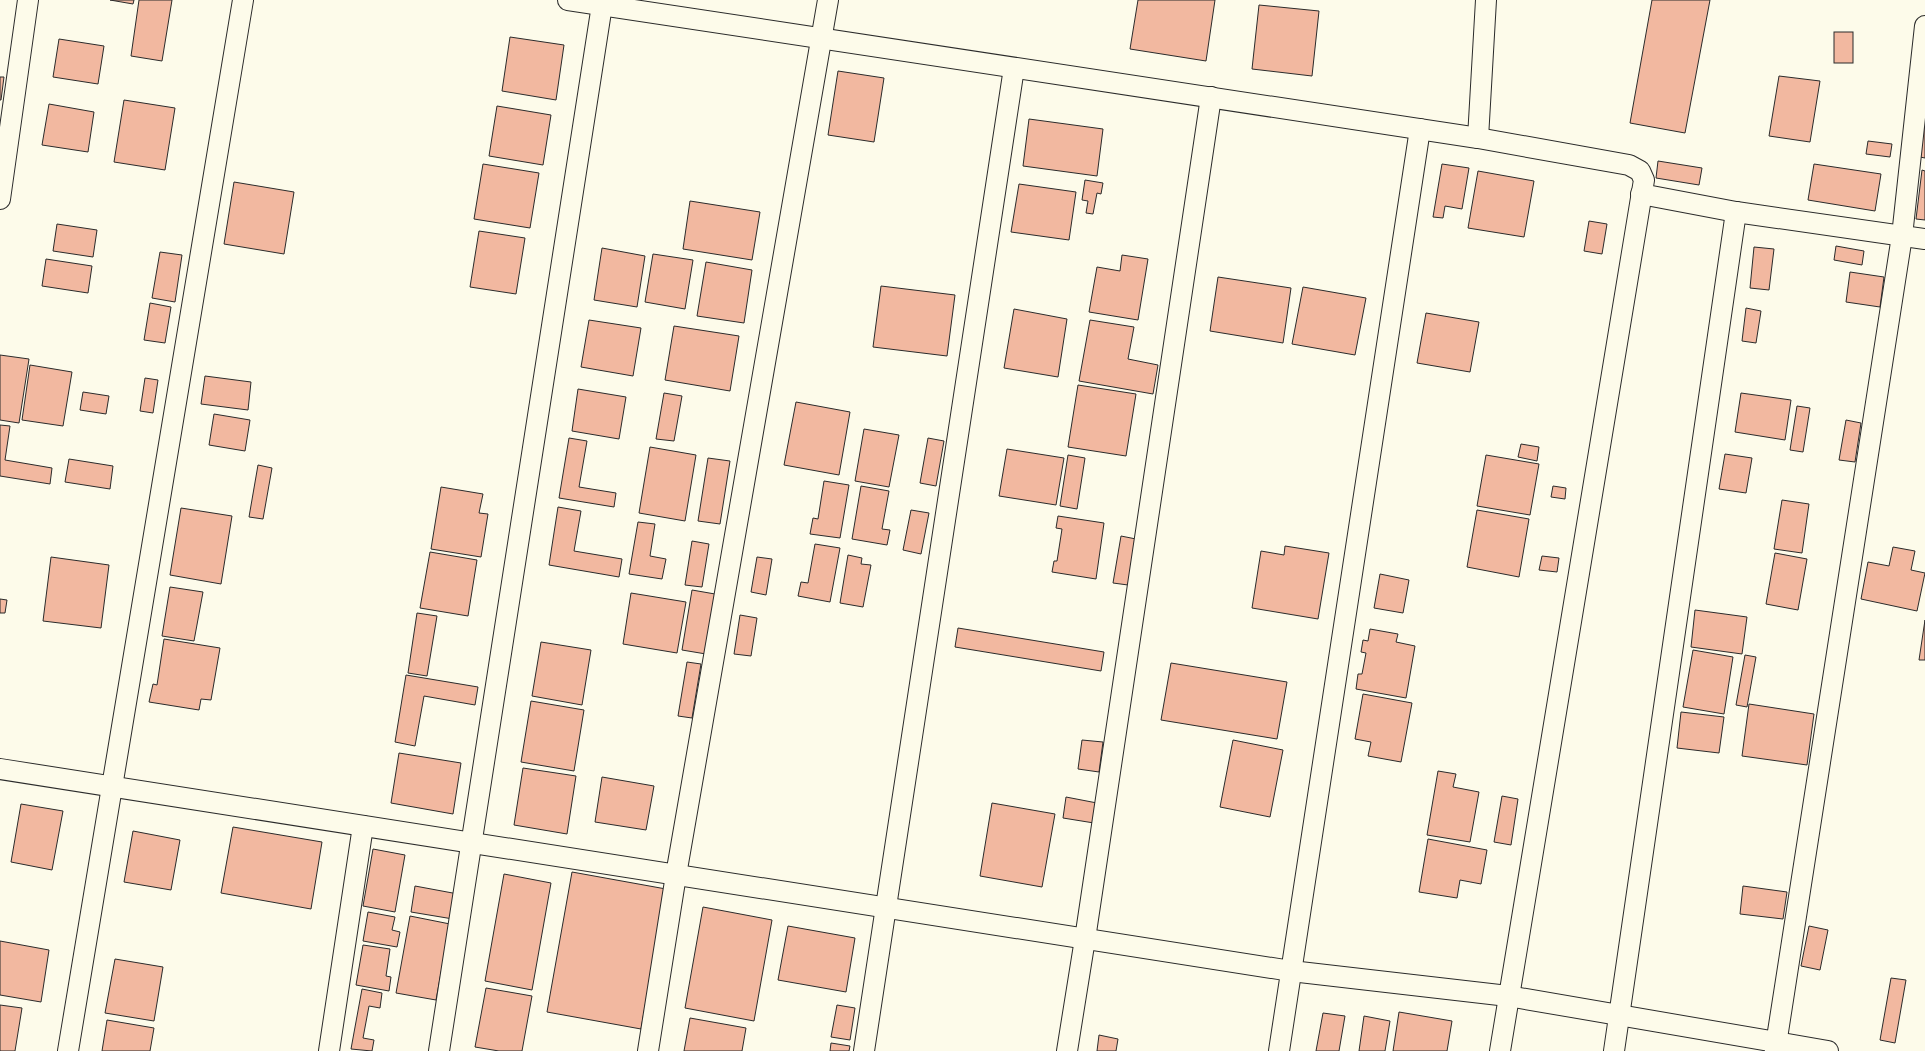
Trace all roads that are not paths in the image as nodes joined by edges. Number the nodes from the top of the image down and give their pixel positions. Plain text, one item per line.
1 (28, 0) edge
2 (243, 0) edge
3 (568, 0) edge
4 (828, 0) edge
5 (1486, 0) edge
6 (602, 5) junction
7 (1925, 26) edge
8 (821, 38) junction
9 (1014, 68) junction
10 (1211, 97) junction
11 (1420, 129) junction
12 (1478, 138) junction
13 (1641, 194) junction
14 (0, 199) edge
15 (1736, 212) junction
16 (1902, 236) junction
17 (1925, 239) edge
18 (0, 769) edge
19 (112, 786) junction
20 (363, 826) junction
21 (471, 843) junction
22 (676, 875) junction
23 (886, 908) junction
24 (1085, 939) junction
25 (1291, 971) junction
26 (1508, 996) junction
27 (1619, 1015) junction
28 (1776, 1047) edge
29 (68, 1051) edge
30 (329, 1051) edge
31 (439, 1051) edge
32 (648, 1051) edge
33 (864, 1051) edge
34 (1067, 1051) edge
35 (1279, 1051) edge
36 (1500, 1051) edge
37 (1614, 1051) edge
38 (1828, 1051) edge

1 - 14 street
2 - 19 street
3 - 6 street
4 - 8 street
5 - 12 street
6 - 8 street
6 - 21 street
7 - 16 street
8 - 9 street
8 - 22 street
9 - 10 street
9 - 23 street
10 - 11 street
10 - 24 street
11 - 12 street
11 - 25 street
12 - 13 street
13 - 15 street
13 - 26 street
15 - 16 street
15 - 27 street
16 - 17 street
16 - 28 street
18 - 19 street
19 - 20 street
19 - 29 street
20 - 21 street
20 - 30 street
21 - 22 street
21 - 31 street
22 - 23 street
22 - 32 street
23 - 24 street
23 - 33 street
24 - 25 street
24 - 34 street
25 - 26 street
25 - 35 street
26 - 27 street
26 - 36 street
27 - 28 street
27 - 37 street
28 - 38 street

